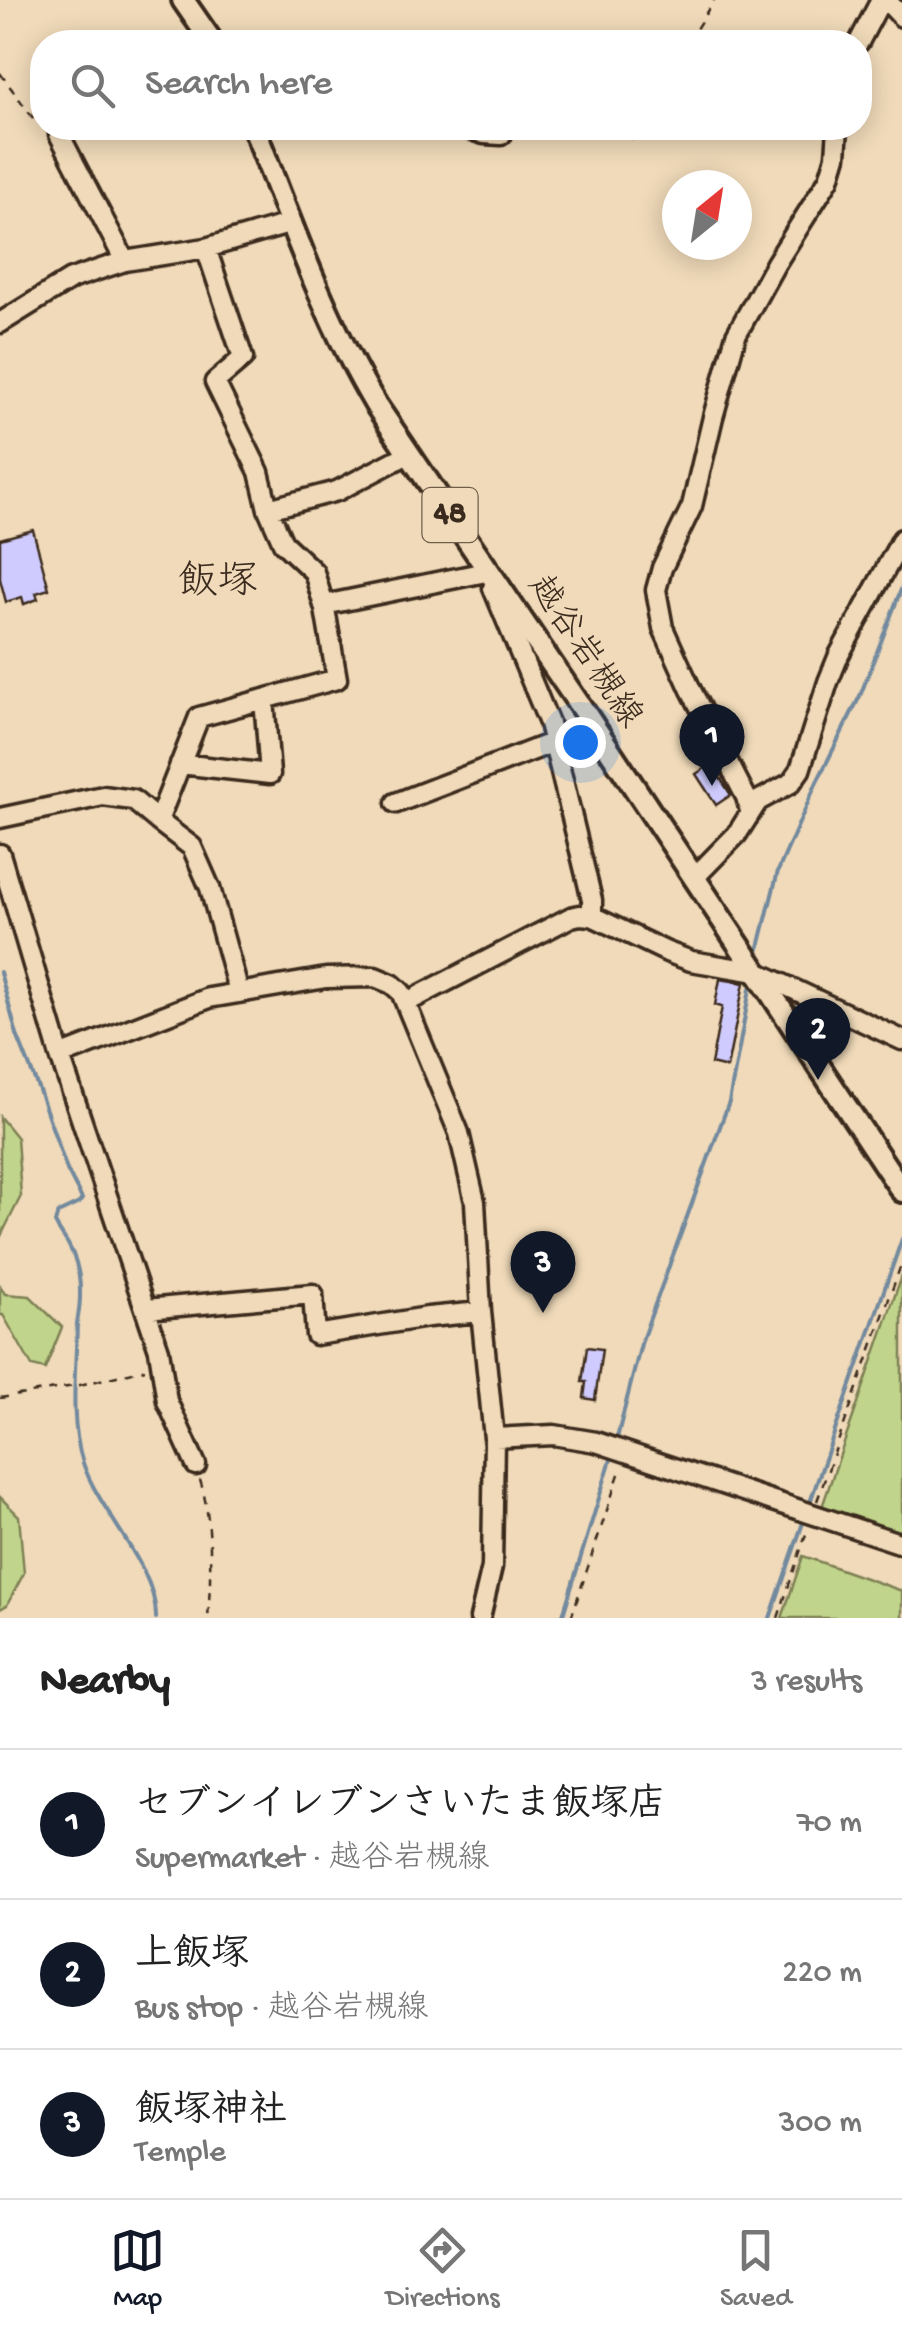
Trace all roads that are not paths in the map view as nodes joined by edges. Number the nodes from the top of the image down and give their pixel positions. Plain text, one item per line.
1 (183, 0) edge
2 (883, 0) edge
3 (902, 17) edge
4 (204, 30) edge
5 (866, 30) edge
6 (57, 140) edge
7 (259, 140) edge
8 (837, 140) edge
9 (292, 223) junction
10 (206, 248) junction
11 (126, 261) junction
12 (0, 323) edge
13 (408, 454) junction
14 (268, 509) junction
15 (902, 539) edge
16 (484, 568) junction
17 (324, 605) junction
18 (264, 699) junction
19 (554, 742) junction
20 (180, 764) junction
21 (396, 803) dead end
22 (750, 811) junction
23 (0, 818) edge
24 (158, 821) junction
25 (0, 854) edge
26 (694, 877) junction
27 (592, 916) junction
28 (756, 972) junction
29 (239, 993) junction
30 (407, 1002) junction
31 (902, 1040) edge
32 (60, 1056) junction
33 (902, 1191) edge
34 (146, 1309) junction
35 (481, 1312) junction
36 (494, 1438) junction
37 (196, 1465) road end
38 (902, 1544) edge
39 (480, 1618) edge

1 - 4 main road
2 - 3 street
2 - 5 street
6 - 11 street
7 - 9 main road, 越谷岩槻線 / 48
8 - 22 street
9 - 10 street
9 - 13 main road, 越谷岩槻線 / 48
10 - 11 street
10 - 14 street
11 - 12 street
13 - 14 street
13 - 16 main road, 越谷岩槻線 / 48
14 - 17 street
15 - 22 street
16 - 17 street
16 - 19 street
16 - 26 main road, 越谷岩槻線 / 48
17 - 18 street
18 - 20 street
18 - 20 street
19 - 21 street
19 - 27 street
20 - 24 street
22 - 26 street
23 - 24 street
24 - 29 street
25 - 32 street
26 - 28 main road, 越谷岩槻線 / 48
27 - 28 street
27 - 30 street
28 - 31 street
28 - 33 main road, 越谷岩槻線 / 48
29 - 30 street
29 - 32 street
30 - 35 street
32 - 34 street
34 - 35 street
34 - 37 street
35 - 36 street
36 - 38 street
36 - 39 street

